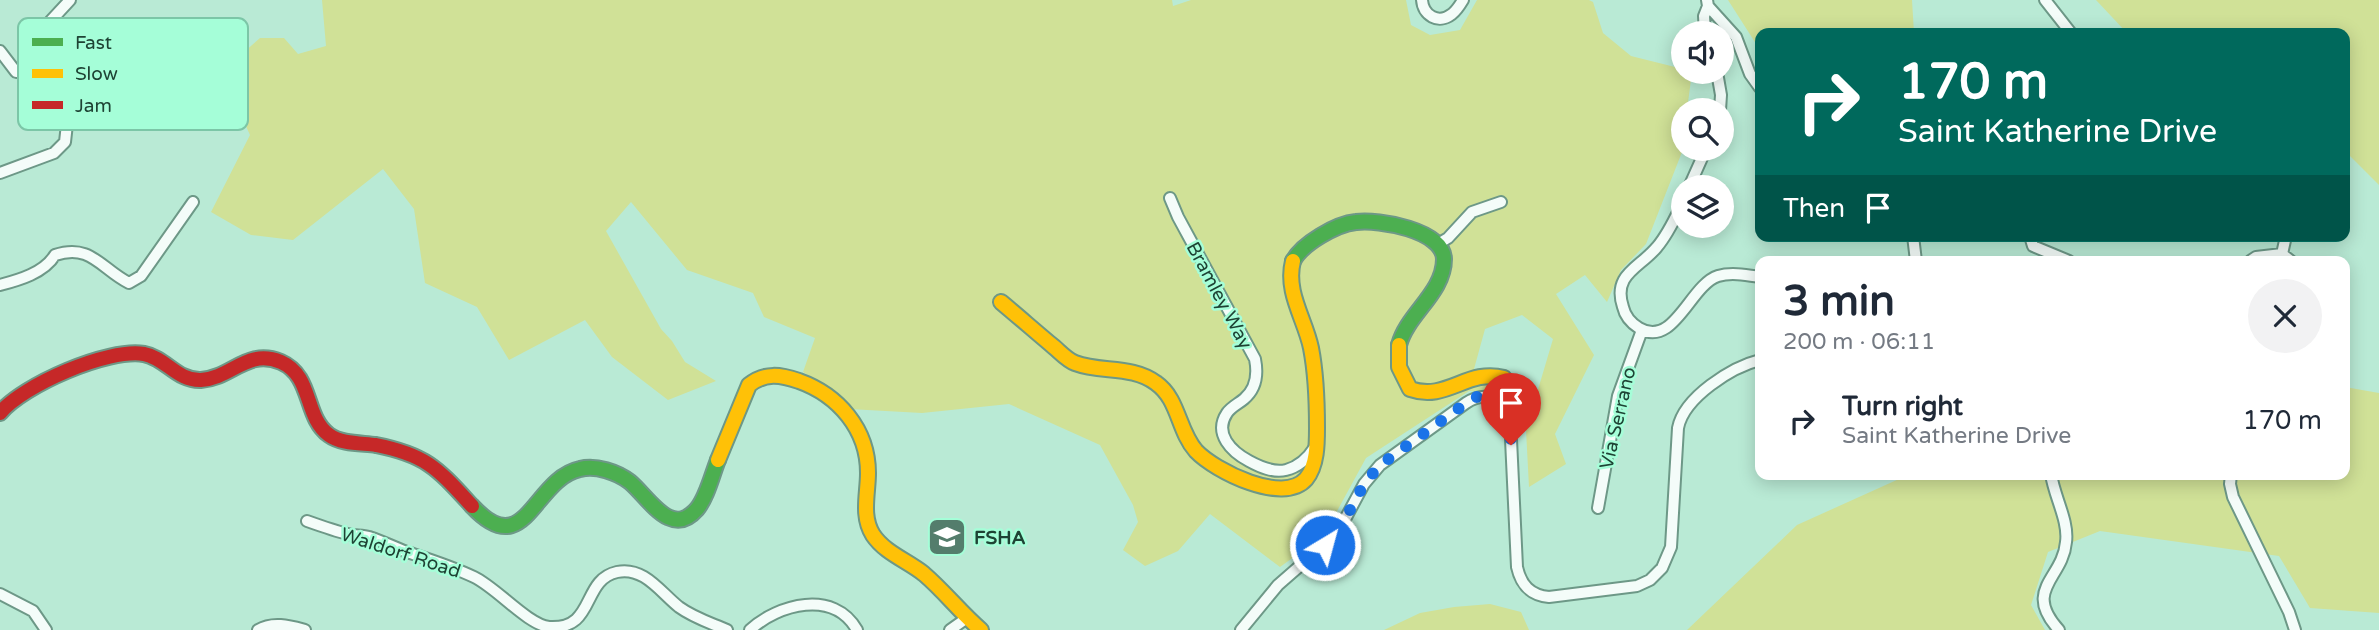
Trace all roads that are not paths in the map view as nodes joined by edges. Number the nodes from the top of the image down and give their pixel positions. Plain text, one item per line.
1 (70, 0) edge
2 (1422, 0) edge
3 (1463, 0) edge
4 (2045, 0) edge
5 (1708, 3) edge
6 (53, 18) edge
7 (1704, 21) edge
8 (2067, 28) edge
9 (0, 51) edge
10 (18, 72) edge
11 (1755, 82) edge
12 (66, 130) edge
13 (0, 173) edge
14 (1170, 198) dead end
15 (193, 202) dead end
16 (1501, 202) dead end
17 (1671, 225) edge
18 (2032, 242) edge
19 (1438, 244) junction
20 (2057, 256) edge
21 (1755, 276) edge
22 (0, 285) edge
23 (1000, 302) dead end
24 (1643, 330) junction
25 (1755, 362) edge
26 (1507, 410) junction
27 (0, 413) edge
28 (1315, 447) junction
29 (2052, 480) edge
30 (2230, 480) edge
31 (1598, 508) dead end
32 (307, 522) dead end
33 (0, 594) edge
34 (968, 618) junction
35 (569, 628) edge
36 (46, 630) edge
37 (258, 630) edge
38 (306, 630) edge
39 (727, 630) edge
40 (750, 630) edge
41 (857, 630) edge
42 (950, 630) edge
43 (981, 630) edge
44 (1241, 630) edge
45 (2059, 630) edge
46 (2295, 630) edge

1 - 6 street
2 - 3 street
4 - 8 street
5 - 7 street
5 - 11 street
9 - 10 street
12 - 13 street
14 - 28 street, Bramley Way
15 - 22 street
16 - 19 street
17 - 24 street
18 - 20 street
19 - 26 street
19 - 28 street
21 - 24 street
23 - 28 street
24 - 31 street, Via Serrano
25 - 26 street
26 - 44 street
27 - 34 street
29 - 45 street
30 - 46 street
32 - 35 street, Waldorf Road
33 - 36 street
34 - 42 street
34 - 43 street
35 - 39 street, Waldorf Road
37 - 38 street
40 - 41 street

